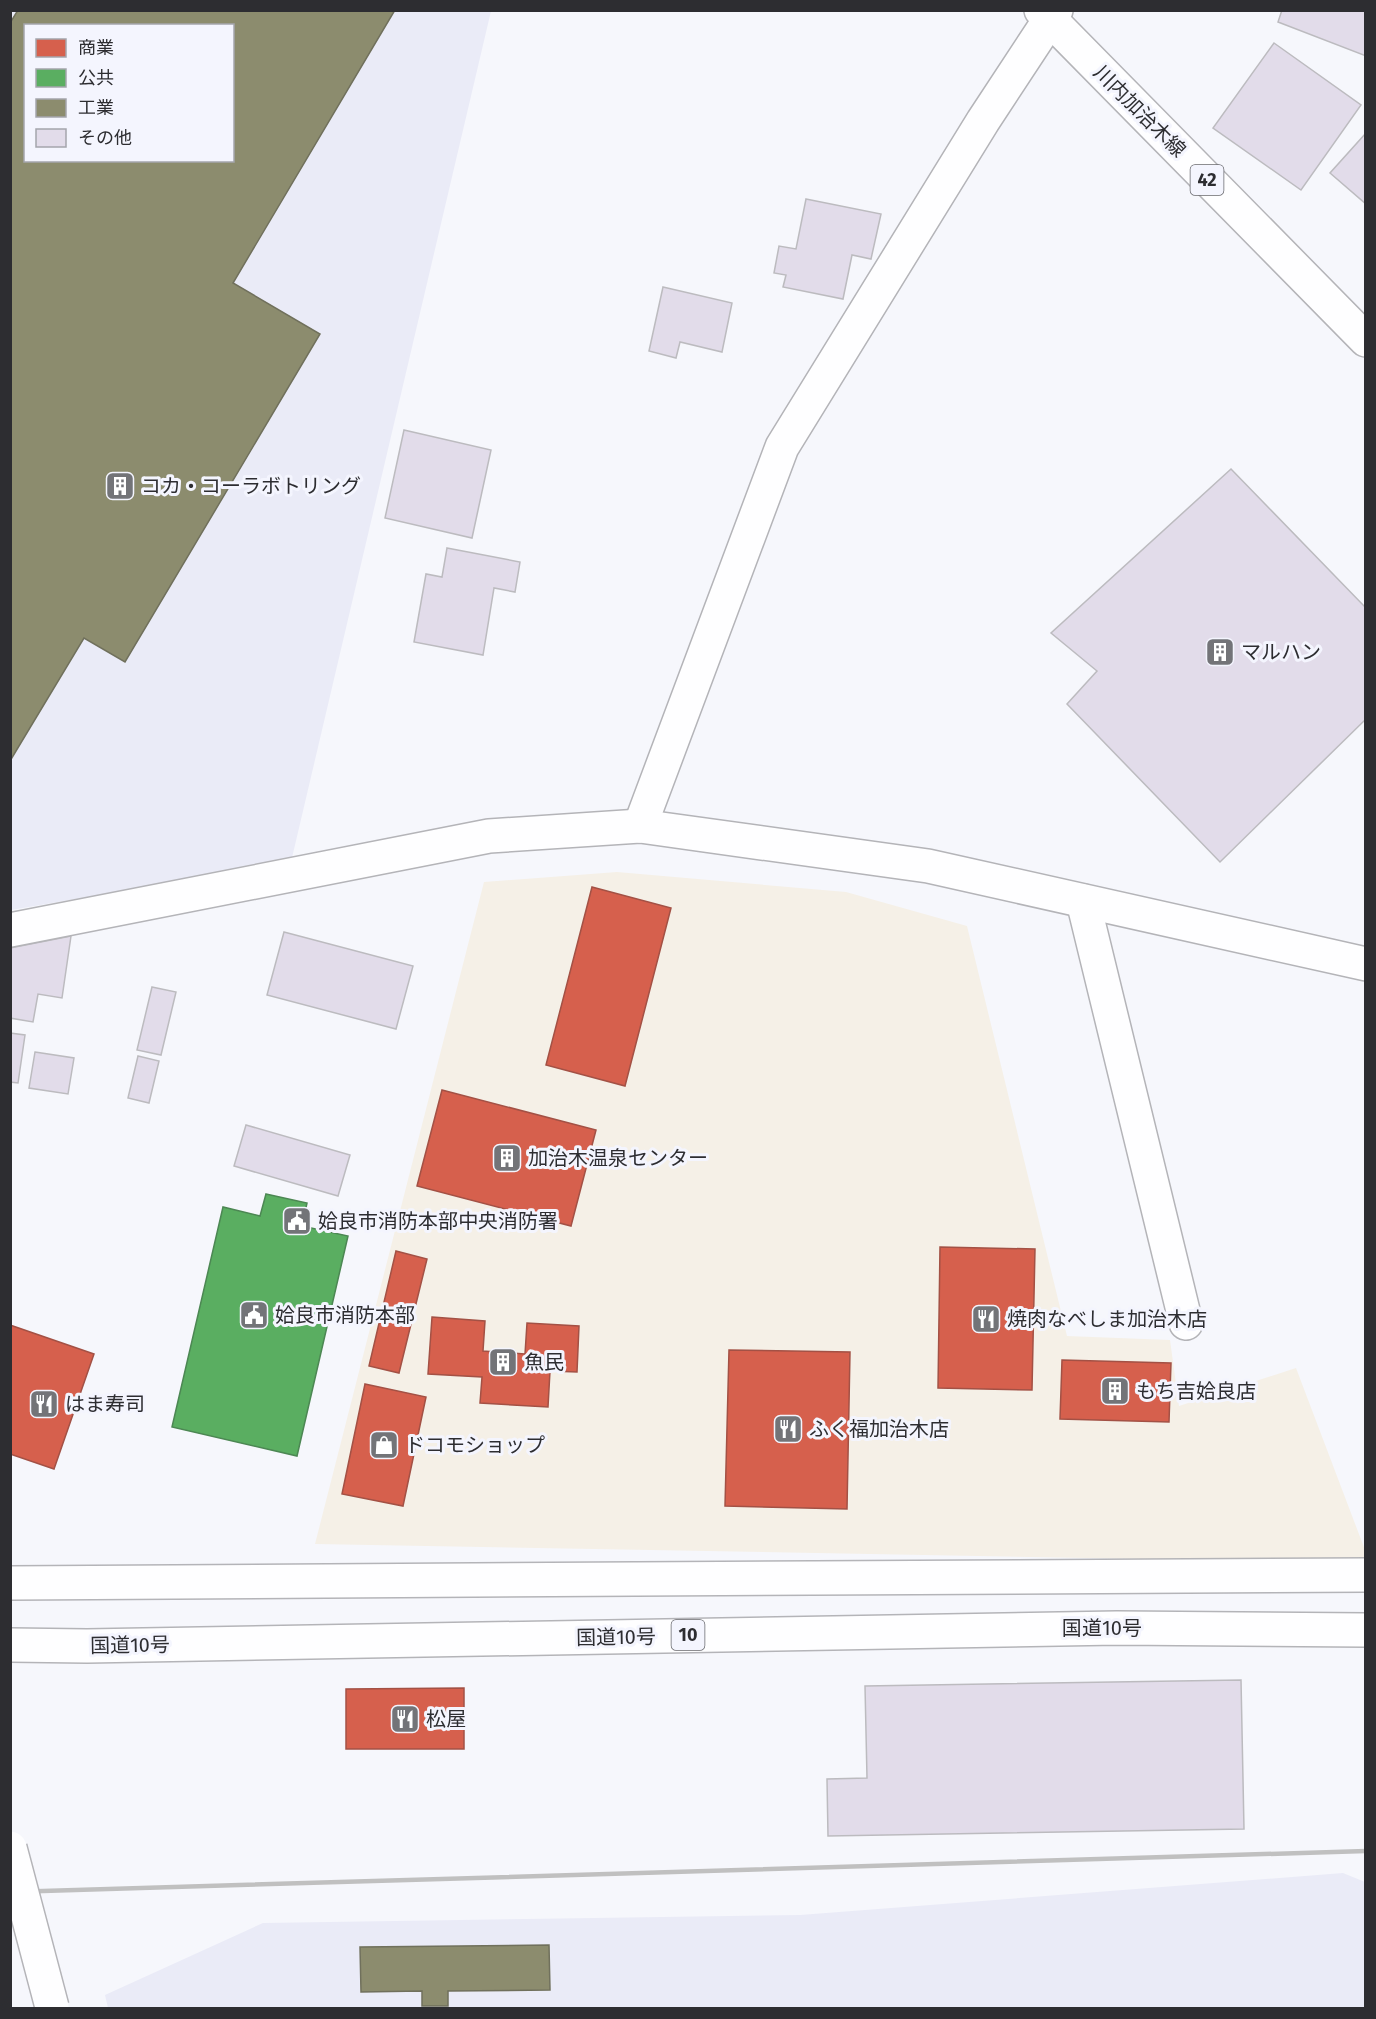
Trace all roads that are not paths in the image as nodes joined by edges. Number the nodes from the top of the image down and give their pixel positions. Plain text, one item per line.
1 (1049, 13) edge
2 (1365, 340) edge
3 (640, 826) junction
4 (1083, 901) junction
5 (10, 930) edge
6 (1365, 964) edge
7 (1186, 1323) dead end
8 (1365, 1575) edge
9 (10, 1583) edge
10 (1365, 1630) edge
11 (10, 1645) edge
12 (10, 1848) edge
13 (52, 2007) dead end

1 - 2 main road, 川内加治木線 / 42
1 - 3 main road
3 - 4 main road
3 - 5 main road
4 - 6 main road
4 - 7 main road
8 - 9 main road
10 - 11 main road, 国道10号 / 10
12 - 13 main road, bridge

